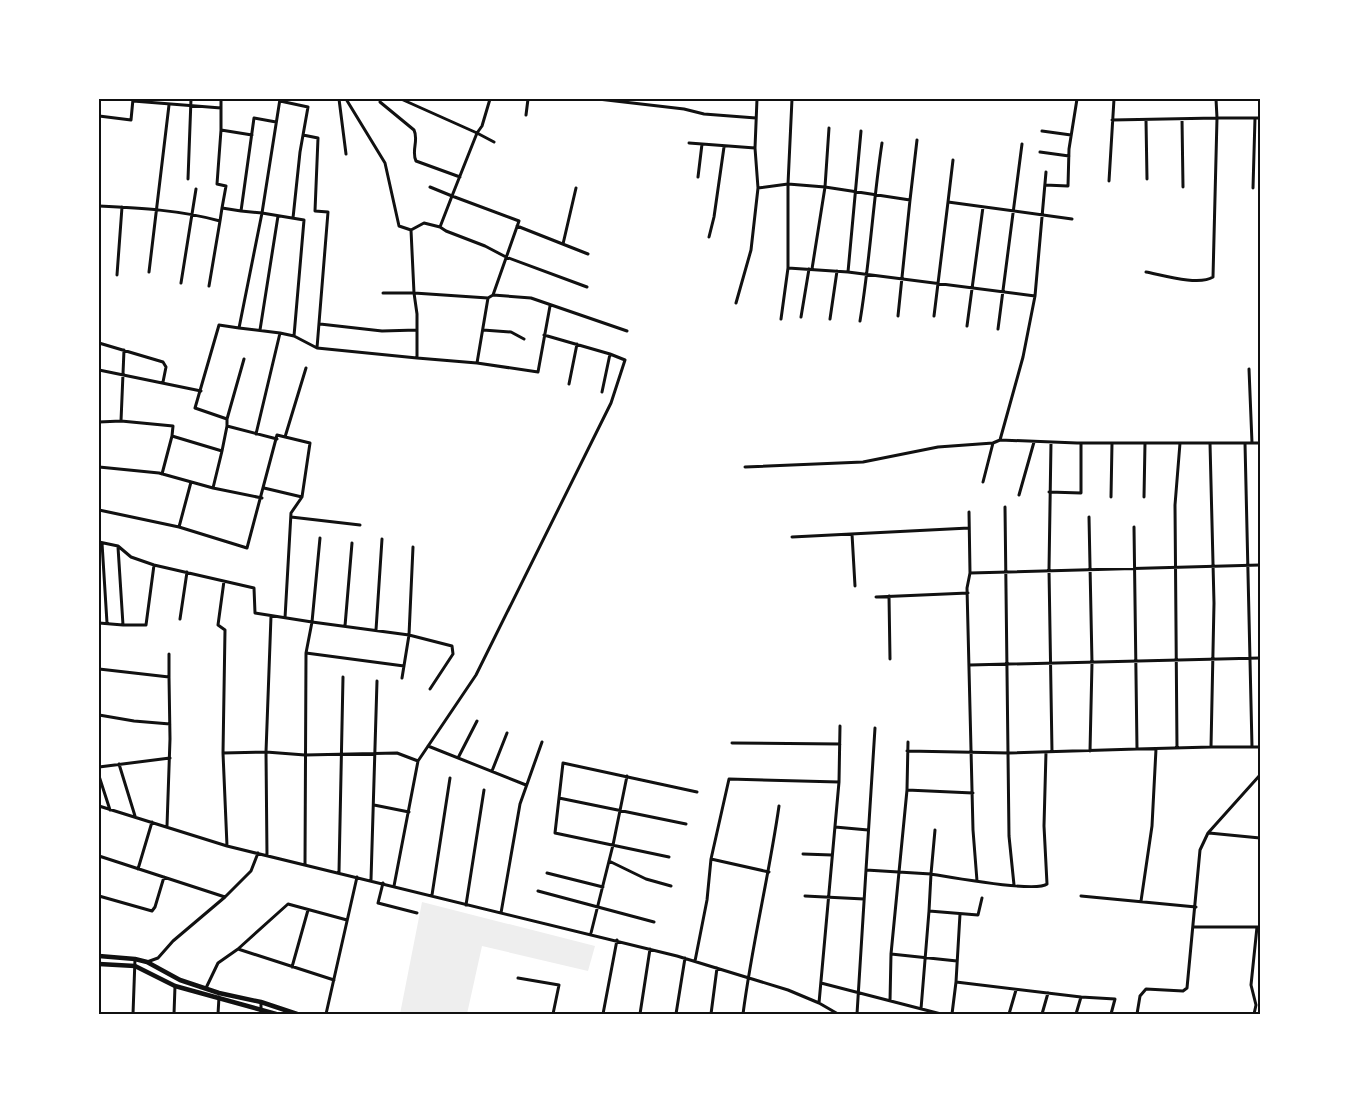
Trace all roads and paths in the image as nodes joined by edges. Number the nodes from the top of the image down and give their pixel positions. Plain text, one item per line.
1 (191, 99) edge
2 (221, 99) edge
3 (338, 99) edge
4 (346, 99) edge
5 (400, 99) edge
6 (490, 99) edge
7 (528, 99) edge
8 (598, 99) edge
9 (606, 99) edge
10 (757, 99) edge
11 (792, 99) edge
12 (1077, 99) edge
13 (1114, 99) edge
14 (1216, 99) edge
15 (133, 100) edge
16 (280, 100) edge
17 (380, 102) dead end
18 (170, 105) junction
19 (191, 107) junction
20 (221, 108) junction
21 (526, 115) dead end
22 (99, 116) edge
23 (756, 118) junction
24 (1217, 118) junction
25 (1255, 118) junction
26 (1260, 118) edge
27 (1182, 119) junction
28 (1112, 120) junction
29 (1146, 120) junction
30 (276, 122) junction
31 (829, 128) dead end
32 (221, 130) junction
33 (861, 131) dead end
34 (1042, 131) dead end
35 (477, 133) junction
36 (252, 134) junction
37 (303, 135) junction
38 (1072, 135) junction
39 (917, 140) dead end
40 (494, 142) dead end
41 (689, 143) dead end
42 (882, 143) dead end
43 (702, 144) junction
44 (1022, 144) dead end
45 (724, 147) junction
46 (755, 148) junction
47 (1040, 152) dead end
48 (346, 154) dead end
49 (1069, 156) junction
50 (953, 160) dead end
51 (1046, 172) dead end
52 (460, 177) junction
53 (698, 177) dead end
54 (188, 179) dead end
55 (1147, 179) dead end
56 (1109, 181) dead end
57 (788, 184) junction
58 (1045, 185) junction
59 (430, 187) dead end
60 (825, 187) junction
61 (1183, 187) dead end
62 (576, 188) dead end
63 (758, 188) junction
64 (1254, 188) dead end
65 (196, 189) dead end
66 (854, 191) junction
67 (874, 194) junction
68 (452, 196) junction
69 (910, 200) junction
70 (948, 202) junction
71 (99, 206) edge
72 (122, 207) junction
73 (982, 207) junction
74 (157, 208) junction
75 (222, 208) junction
76 (241, 211) junction
77 (1014, 211) junction
78 (191, 213) junction
79 (262, 213) junction
80 (278, 216) junction
81 (1042, 216) junction
82 (293, 218) junction
83 (1072, 220) dead end
84 (220, 221) junction
85 (440, 226) junction
86 (517, 226) junction
87 (411, 230) junction
88 (709, 237) dead end
89 (563, 244) junction
90 (588, 254) dead end
91 (506, 258) junction
92 (788, 268) junction
93 (811, 269) junction
94 (837, 271) junction
95 (149, 272) dead end
96 (848, 272) junction
97 (1146, 272) dead end
98 (117, 275) dead end
99 (868, 275) junction
100 (902, 280) junction
101 (181, 283) dead end
102 (938, 285) junction
103 (209, 286) dead end
104 (587, 287) dead end
105 (973, 289) junction
106 (1004, 292) junction
107 (384, 293) dead end
108 (414, 293) junction
109 (493, 295) junction
110 (1035, 296) junction
111 (488, 298) junction
112 (736, 303) dead end
113 (550, 306) junction
114 (898, 316) dead end
115 (934, 316) dead end
116 (801, 317) dead end
117 (782, 319) dead end
118 (830, 319) dead end
119 (860, 320) dead end
120 (320, 324) junction
121 (967, 326) dead end
122 (239, 328) junction
123 (998, 329) dead end
124 (260, 330) junction
125 (418, 330) junction
126 (483, 330) junction
127 (627, 331) dead end
128 (280, 333) junction
129 (544, 335) junction
130 (294, 336) junction
131 (524, 339) dead end
132 (99, 343) edge
133 (577, 344) junction
134 (317, 348) junction
135 (124, 350) junction
136 (610, 354) junction
137 (417, 358) junction
138 (244, 359) dead end
139 (478, 363) junction
140 (306, 368) dead end
141 (1249, 368) dead end
142 (99, 370) edge
143 (122, 375) junction
144 (163, 382) junction
145 (569, 384) dead end
146 (201, 391) junction
147 (602, 392) dead end
148 (227, 419) junction
149 (121, 421) junction
150 (99, 422) edge
151 (226, 426) junction
152 (256, 434) junction
153 (172, 436) junction
154 (285, 437) junction
155 (277, 439) junction
156 (1000, 440) junction
157 (1034, 442) junction
158 (1051, 442) junction
159 (993, 443) junction
160 (1081, 443) junction
161 (1112, 443) junction
162 (1145, 443) junction
163 (1180, 443) junction
164 (1210, 443) junction
165 (1245, 443) junction
166 (1252, 443) junction
167 (1260, 443) edge
168 (222, 451) junction
169 (99, 467) edge
170 (745, 468) dead end
171 (162, 474) junction
172 (191, 482) junction
173 (983, 482) dead end
174 (213, 488) junction
175 (264, 488) junction
176 (1050, 492) junction
177 (1019, 495) dead end
178 (1111, 497) dead end
179 (1144, 497) dead end
180 (262, 498) junction
181 (302, 498) junction
182 (1004, 508) dead end
183 (99, 510) edge
184 (969, 512) dead end
185 (291, 517) junction
186 (1090, 517) dead end
187 (360, 525) dead end
188 (1134, 526) dead end
189 (179, 527) junction
190 (969, 528) junction
191 (852, 534) junction
192 (792, 536) dead end
193 (320, 538) dead end
194 (382, 539) dead end
195 (100, 542) edge
196 (352, 543) dead end
197 (118, 546) junction
198 (414, 546) dead end
199 (154, 565) junction
200 (1249, 565) junction
201 (1260, 565) edge
202 (1213, 566) junction
203 (1135, 567) junction
204 (1175, 567) junction
205 (1091, 568) junction
206 (1048, 570) junction
207 (187, 572) junction
208 (1007, 572) junction
209 (970, 573) junction
210 (224, 581) junction
211 (854, 586) dead end
212 (968, 593) junction
213 (889, 596) junction
214 (876, 597) dead end
215 (271, 616) junction
216 (180, 618) dead end
217 (286, 618) junction
218 (312, 622) junction
219 (99, 623) edge
220 (107, 623) junction
221 (123, 625) junction
222 (346, 626) junction
223 (376, 630) junction
224 (409, 635) junction
225 (306, 653) junction
226 (169, 654) dead end
227 (1260, 658) edge
228 (890, 659) dead end
229 (1252, 659) junction
230 (1213, 660) junction
231 (1177, 661) junction
232 (1134, 662) junction
233 (1050, 663) junction
234 (1092, 663) junction
235 (970, 665) junction
236 (1008, 665) junction
237 (404, 666) junction
238 (99, 668) edge
239 (169, 677) junction
240 (343, 677) dead end
241 (402, 678) dead end
242 (377, 681) dead end
243 (430, 689) dead end
244 (99, 715) edge
245 (477, 721) dead end
246 (170, 724) junction
247 (840, 726) dead end
248 (875, 728) dead end
249 (506, 734) dead end
250 (542, 742) dead end
251 (908, 742) dead end
252 (732, 743) dead end
253 (840, 744) junction
254 (428, 746) junction
255 (1211, 747) junction
256 (1252, 747) junction
257 (1260, 747) edge
258 (1177, 748) junction
259 (1137, 749) junction
260 (1156, 749) junction
261 (907, 751) junction
262 (1090, 751) junction
263 (266, 752) junction
264 (972, 752) junction
265 (1046, 752) junction
266 (1052, 752) junction
267 (223, 753) junction
268 (376, 753) junction
269 (305, 754) junction
270 (341, 754) junction
271 (1009, 754) junction
272 (170, 758) junction
273 (458, 758) junction
274 (418, 761) junction
275 (119, 764) junction
276 (99, 766) edge
277 (492, 771) junction
278 (99, 776) edge
279 (627, 776) junction
280 (1260, 776) edge
281 (450, 778) dead end
282 (839, 782) junction
283 (526, 785) junction
284 (484, 790) dead end
285 (907, 790) junction
286 (697, 792) dead end
287 (972, 793) junction
288 (559, 798) junction
289 (374, 805) junction
290 (99, 806) edge
291 (779, 806) dead end
292 (110, 810) junction
293 (620, 811) junction
294 (409, 812) junction
295 (135, 817) junction
296 (152, 822) junction
297 (686, 824) dead end
298 (167, 826) junction
299 (835, 827) junction
300 (868, 830) junction
301 (935, 830) dead end
302 (1208, 833) junction
303 (1260, 838) edge
304 (613, 845) junction
305 (227, 846) junction
306 (258, 853) junction
307 (803, 854) dead end
308 (832, 855) junction
309 (99, 856) edge
310 (267, 856) junction
311 (669, 857) dead end
312 (711, 860) junction
313 (609, 861) junction
314 (305, 865) junction
315 (138, 869) junction
316 (866, 870) junction
317 (339, 872) junction
318 (770, 872) junction
319 (547, 873) dead end
320 (900, 873) junction
321 (931, 874) junction
322 (164, 877) junction
323 (357, 877) junction
324 (371, 880) junction
325 (977, 882) junction
326 (382, 883) junction
327 (1014, 885) junction
328 (394, 886) junction
329 (670, 886) dead end
330 (602, 887) junction
331 (538, 891) dead end
332 (432, 895) junction
333 (99, 896) edge
334 (805, 896) dead end
335 (1081, 896) dead end
336 (225, 897) junction
337 (829, 898) junction
338 (982, 898) dead end
339 (864, 899) junction
340 (1142, 901) junction
341 (466, 905) junction
342 (1196, 907) junction
343 (597, 908) junction
344 (308, 910) junction
345 (929, 911) junction
346 (417, 913) dead end
347 (501, 913) junction
348 (960, 914) junction
349 (347, 920) junction
350 (654, 922) dead end
351 (1194, 927) junction
352 (1259, 927) edge
353 (591, 934) junction
354 (617, 940) junction
355 (238, 949) junction
356 (650, 949) junction
357 (892, 954) junction
358 (99, 956) edge
359 (685, 958) junction
360 (135, 959) junction
361 (925, 960) junction
362 (695, 961) junction
363 (957, 961) junction
364 (147, 962) junction
365 (99, 964) edge
366 (135, 966) junction
367 (292, 967) junction
368 (717, 968) junction
369 (748, 977) junction
370 (518, 978) dead end
371 (334, 980) junction
372 (956, 982) junction
373 (821, 983) junction
374 (175, 986) junction
375 (205, 989) junction
376 (1016, 990) junction
377 (219, 993) junction
378 (858, 993) junction
379 (1048, 993) junction
380 (1081, 997) junction
381 (218, 999) junction
382 (890, 1001) junction
383 (262, 1002) junction
384 (819, 1003) junction
385 (831, 1010) junction
386 (921, 1010) junction
387 (261, 1012) edge
388 (133, 1014) edge
389 (174, 1014) edge
390 (218, 1014) edge
391 (276, 1014) edge
392 (297, 1014) edge
393 (326, 1014) edge
394 (553, 1014) edge
395 (603, 1014) edge
396 (640, 1014) edge
397 (676, 1014) edge
398 (711, 1014) edge
399 (743, 1014) edge
400 (830, 1014) edge
401 (838, 1014) edge
402 (857, 1014) edge
403 (938, 1014) edge
404 (952, 1014) edge
405 (1008, 1014) edge
406 (1042, 1014) edge
407 (1076, 1014) edge
408 (1111, 1014) edge
409 (1137, 1014) edge
410 (1254, 1014) edge

1 - 19 street
2 - 20 street
3 - 48 street
4 - 87 street
5 - 35 street
6 - 35 street
7 - 21 street
8 - 9 street
9 - 23 street
10 - 23 street
11 - 57 street
12 - 38 street
13 - 28 street
14 - 24 street
15 - 18 street
15 - 22 street
16 - 30 street
16 - 37 street
17 - 52 street
18 - 19 street
18 - 74 street
19 - 20 street
19 - 54 street
20 - 32 street
23 - 46 street
24 - 25 street
24 - 27 street
24 - 97 street
25 - 26 street
25 - 64 street
27 - 29 street
27 - 61 street
28 - 29 street
28 - 56 street
29 - 55 street
30 - 36 street
30 - 79 street
31 - 60 street
32 - 36 street
32 - 75 street
33 - 66 street
34 - 38 street
35 - 40 street
35 - 52 street
36 - 76 street
37 - 82 street
37 - 120 street
38 - 49 street
39 - 69 street
41 - 43 street
42 - 67 street
43 - 45 street
43 - 53 street
44 - 77 street
45 - 46 street
45 - 88 street
46 - 63 street
47 - 49 street
49 - 58 street
50 - 70 street
51 - 58 street
52 - 68 street
57 - 60 street
57 - 63 street
57 - 92 street
58 - 81 street
59 - 68 street
60 - 66 street
60 - 93 street
62 - 89 street
63 - 112 street
65 - 78 street
66 - 67 street
66 - 96 street
67 - 69 street
67 - 99 street
68 - 85 street
68 - 86 street
69 - 100 street
70 - 73 street
70 - 102 street
71 - 72 street
72 - 74 street
72 - 98 street
73 - 77 street
73 - 105 street
74 - 78 street
74 - 95 street
75 - 76 street
75 - 84 street
76 - 79 street
77 - 81 street
77 - 106 street
78 - 84 street
78 - 101 street
79 - 80 street
79 - 122 street
80 - 82 street
80 - 124 street
81 - 83 street
81 - 110 street
82 - 130 street
84 - 103 street
85 - 87 street
85 - 91 street
86 - 89 street
86 - 91 street
87 - 108 street
89 - 90 street
91 - 104 street
91 - 109 street
92 - 93 street
92 - 117 street
93 - 94 street
93 - 116 street
94 - 96 street
94 - 118 street
96 - 99 street
99 - 100 street
99 - 119 street
100 - 102 street
100 - 114 street
102 - 105 street
102 - 115 street
105 - 106 street
105 - 121 street
106 - 110 street
106 - 123 street
107 - 108 street
108 - 111 street
108 - 125 street
109 - 111 street
109 - 113 street
110 - 156 street
111 - 126 street
113 - 127 street
113 - 129 street
120 - 125 street
120 - 134 street
122 - 124 street
122 - 146 street
124 - 128 street
125 - 137 street
126 - 131 street
126 - 139 street
128 - 130 street
128 - 152 street
129 - 133 street
129 - 139 street
130 - 134 street
132 - 135 street
133 - 136 street
133 - 145 street
134 - 137 street
135 - 143 street
135 - 144 street
136 - 147 street
136 - 254 street
137 - 139 street
138 - 148 street
140 - 154 street
141 - 166 street
142 - 143 street
143 - 144 street
143 - 149 street
144 - 146 street
146 - 148 street
148 - 151 street
149 - 150 street
149 - 153 street
151 - 152 street
151 - 168 street
152 - 155 street
153 - 168 street
153 - 171 street
154 - 155 street
154 - 181 street
155 - 175 street
156 - 157 street
156 - 159 street
157 - 158 street
157 - 177 street
158 - 160 street
158 - 176 street
159 - 170 street
159 - 173 street
160 - 161 street
160 - 176 street
161 - 162 street
161 - 178 street
162 - 163 street
162 - 179 street
163 - 164 street
163 - 204 street
164 - 165 street
164 - 202 street
165 - 166 street
165 - 200 street
166 - 167 street
168 - 174 street
169 - 171 street
171 - 172 street
172 - 174 street
172 - 189 street
174 - 180 street
175 - 180 street
175 - 181 street
176 - 206 street
180 - 189 street
181 - 185 street
182 - 208 street
183 - 189 street
184 - 190 street
185 - 187 street
185 - 217 street
186 - 205 street
188 - 203 street
190 - 191 street
190 - 209 street
191 - 192 street
191 - 211 street
193 - 218 street
194 - 223 street
195 - 197 street
195 - 220 street
196 - 222 street
197 - 199 street
197 - 221 street
198 - 224 street
199 - 207 street
199 - 221 street
200 - 201 street
200 - 202 street
200 - 229 street
202 - 204 street
202 - 230 street
203 - 204 street
203 - 205 street
203 - 232 street
204 - 231 street
205 - 206 street
205 - 234 street
206 - 208 street
206 - 233 street
207 - 210 street
207 - 216 street
208 - 209 street
208 - 236 street
209 - 212 street
210 - 215 street
210 - 267 street
212 - 213 street
212 - 235 street
213 - 214 street
213 - 228 street
215 - 217 street
215 - 263 street
217 - 218 street
218 - 222 street
218 - 225 street
219 - 220 street
220 - 221 street
222 - 223 street
223 - 224 street
224 - 237 street
224 - 243 street
225 - 237 street
225 - 269 street
226 - 239 street
227 - 229 street
229 - 230 street
229 - 256 street
230 - 231 street
230 - 255 street
231 - 232 street
231 - 258 street
232 - 234 street
232 - 259 street
233 - 234 street
233 - 236 street
233 - 266 street
234 - 262 street
235 - 236 street
235 - 264 street
236 - 271 street
237 - 241 street
238 - 239 street
239 - 246 street
240 - 270 street
242 - 268 street
244 - 246 street
245 - 273 street
246 - 272 street
247 - 253 street
248 - 300 street
249 - 277 street
250 - 283 street
251 - 261 street
252 - 253 street
253 - 282 street
254 - 273 street
254 - 274 street
255 - 256 street
255 - 258 street
256 - 257 street
258 - 260 street
259 - 260 street
259 - 262 street
260 - 340 street
261 - 264 street
261 - 285 street
262 - 266 street
263 - 267 street
263 - 269 street
263 - 310 street
264 - 271 street
264 - 287 street
265 - 266 street
265 - 271 street
265 - 327 street
267 - 305 street
268 - 270 street
268 - 274 street
268 - 289 street
269 - 270 street
269 - 314 street
270 - 317 street
271 - 327 street
272 - 275 street
272 - 298 street
273 - 277 street
274 - 294 street
275 - 276 street
275 - 295 street
277 - 283 street
278 - 292 street
279 - 286 street
279 - 288 street
279 - 293 street
280 - 302 street
281 - 332 street
282 - 299 street
282 - 312 street
283 - 347 street
284 - 341 street
285 - 287 street
285 - 320 street
287 - 325 street
288 - 293 street
288 - 304 street
289 - 294 street
289 - 324 street
290 - 292 street
291 - 318 street
292 - 295 street
293 - 297 street
293 - 304 street
294 - 328 street
295 - 296 street
296 - 298 street
296 - 315 street
298 - 305 street
299 - 300 street
299 - 308 street
300 - 316 street
301 - 321 street
302 - 303 street
302 - 342 street
304 - 311 street
304 - 313 street
305 - 306 street
306 - 310 street
306 - 336 street
307 - 308 street
308 - 337 street
309 - 315 street
310 - 314 street
312 - 318 street
312 - 362 street
313 - 329 street
313 - 330 street
314 - 317 street
315 - 322 street
316 - 320 street
316 - 339 street
317 - 323 street
318 - 369 street
319 - 330 street
320 - 321 street
320 - 357 street
321 - 325 street
321 - 345 street
322 - 333 street
322 - 336 street
323 - 324 street
323 - 349 street
324 - 326 street
325 - 327 street
326 - 328 street
326 - 346 street
328 - 332 street
330 - 343 street
331 - 343 street
332 - 341 street
334 - 337 street
335 - 340 street
336 - 364 street
337 - 339 street
337 - 373 street
338 - 348 street
339 - 378 street
340 - 342 street
341 - 347 street
342 - 351 street
343 - 350 street
343 - 353 street
344 - 349 street
344 - 355 street
344 - 367 street
345 - 348 street
345 - 361 street
347 - 353 street
348 - 363 street
349 - 371 street
351 - 352 street
351 - 409 street
352 - 410 street
353 - 354 street
354 - 356 street
354 - 395 street
355 - 367 street
355 - 375 street
356 - 359 street
356 - 396 street
357 - 361 street
357 - 382 street
358 - 360 street
359 - 362 street
359 - 397 street
360 - 364 street
360 - 366 street
361 - 363 street
361 - 386 street
362 - 368 street
363 - 372 street
364 - 375 street
365 - 366 street
366 - 374 street
366 - 388 street
367 - 371 street
368 - 369 street
368 - 398 street
369 - 384 street
369 - 399 street
370 - 394 street
371 - 393 street
372 - 376 street
372 - 404 street
373 - 378 street
373 - 384 street
374 - 381 street
374 - 389 street
375 - 377 street
376 - 379 street
376 - 405 street
377 - 381 street
377 - 383 street
378 - 382 street
378 - 402 street
379 - 380 street
379 - 406 street
380 - 407 street
380 - 408 street
381 - 387 street
381 - 390 street
382 - 386 street
383 - 387 street
383 - 392 street
384 - 385 street
385 - 400 street
385 - 401 street
386 - 403 street
387 - 391 street

